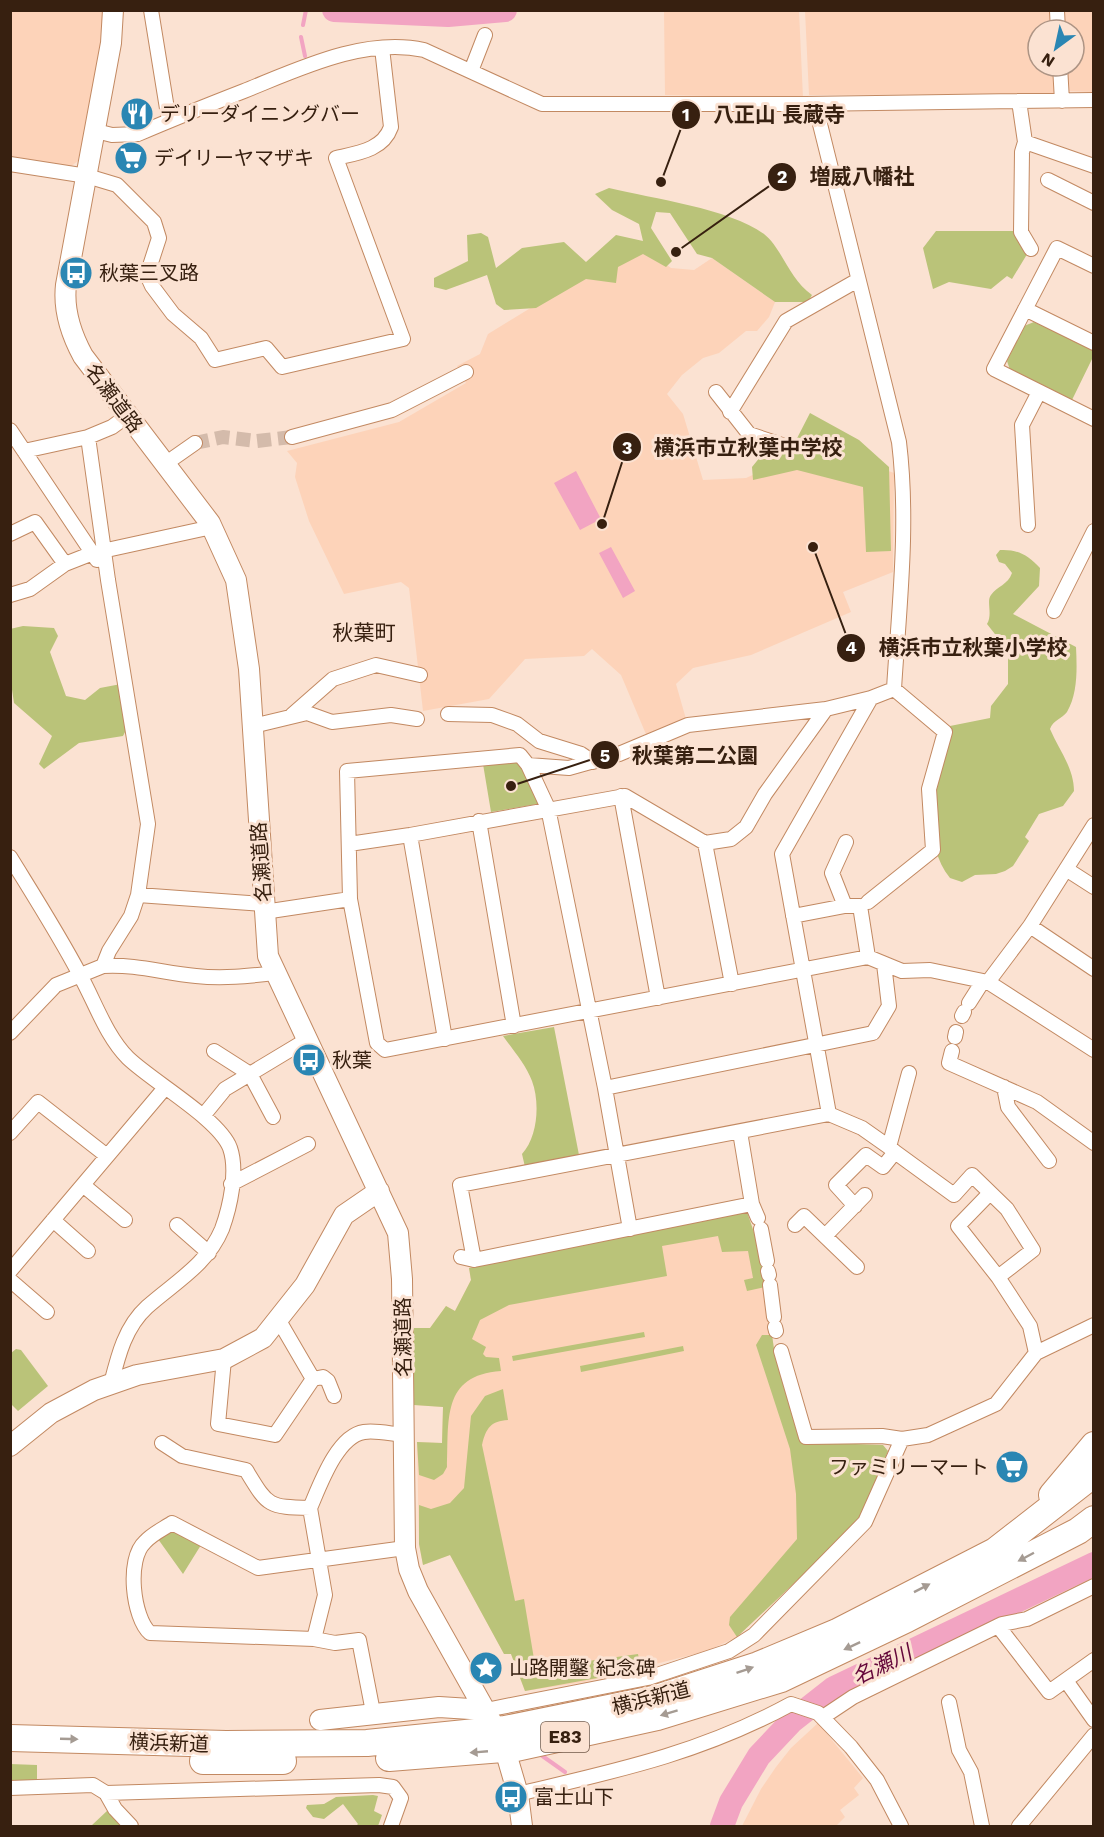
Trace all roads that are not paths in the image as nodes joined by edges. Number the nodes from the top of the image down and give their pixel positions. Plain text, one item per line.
1 (113, 10) edge
2 (151, 10) edge
3 (485, 35) dead end
4 (382, 48) junction
5 (471, 71) junction
6 (1061, 78) edge
7 (1094, 100) edge
8 (1019, 101) junction
9 (1062, 101) junction
10 (815, 104) junction
11 (169, 121) junction
12 (96, 131) junction
13 (1024, 142) junction
14 (10, 164) edge
15 (1094, 166) edge
16 (87, 176) junction
17 (1048, 180) dead end
18 (1094, 203) edge
19 (1031, 249) dead end
20 (1094, 266) edge
21 (858, 280) junction
22 (1025, 309) junction
23 (1094, 343) edge
24 (466, 372) dead end
25 (716, 392) dead end
26 (1039, 392) junction
27 (730, 412) junction
28 (127, 416) junction
29 (1094, 419) edge
30 (10, 430) edge
31 (88, 437) junction
32 (292, 437) tunnel mouth
33 (195, 443) tunnel mouth
34 (782, 445) dead end
35 (24, 451) junction
36 (165, 464) junction
37 (1028, 525) dead end
38 (212, 527) junction
39 (1094, 531) edge
40 (10, 534) edge
41 (99, 552) junction
42 (66, 564) junction
43 (10, 595) edge
44 (1054, 611) dead end
45 (420, 675) dead end
46 (894, 689) junction
47 (871, 698) junction
48 (826, 708) junction
49 (448, 714) dead end
50 (288, 718) junction
51 (417, 719) dead end
52 (253, 726) junction
53 (593, 762) junction
54 (528, 765) junction
55 (621, 796) junction
56 (548, 808) junction
57 (479, 821) junction
58 (1094, 825) edge
59 (410, 835) junction
60 (846, 842) dead end
61 (705, 843) junction
62 (349, 844) junction
63 (10, 858) edge
64 (1066, 869) junction
65 (1094, 887) edge
66 (138, 895) junction
67 (350, 899) junction
68 (863, 904) junction
69 (845, 906) junction
70 (264, 908) junction
71 (794, 915) junction
72 (1030, 926) junction
73 (868, 957) junction
74 (884, 964) junction
75 (103, 966) junction
76 (1094, 969) edge
77 (804, 971) junction
78 (276, 973) junction
79 (80, 974) junction
80 (986, 981) junction
81 (732, 984) junction
82 (658, 998) junction
83 (965, 1010) dead end
84 (588, 1012) junction
85 (514, 1026) junction
86 (10, 1033) edge
87 (308, 1039) junction
88 (445, 1039) junction
89 (817, 1044) junction
90 (953, 1046) dead end
91 (1094, 1050) edge
92 (214, 1051) dead end
93 (909, 1073) dead end
94 (250, 1074) junction
95 (1004, 1087) junction
96 (605, 1088) junction
97 (165, 1089) junction
98 (829, 1114) junction
99 (203, 1116) junction
100 (273, 1117) dead end
101 (741, 1132) junction
102 (10, 1133) edge
103 (1094, 1143) edge
104 (308, 1144) dead end
105 (892, 1150) junction
106 (618, 1154) junction
107 (107, 1156) junction
108 (1049, 1161) dead end
109 (231, 1184) junction
110 (83, 1185) junction
111 (379, 1191) junction
112 (990, 1193) junction
113 (866, 1195) dead end
114 (752, 1204) junction
115 (855, 1206) junction
116 (125, 1220) dead end
117 (53, 1221) junction
118 (177, 1225) dead end
119 (795, 1225) dead end
120 (630, 1229) junction
121 (825, 1236) junction
122 (88, 1251) dead end
123 (209, 1253) junction
124 (848, 1265) dead end
125 (10, 1270) edge
126 (998, 1277) junction
127 (10, 1280) edge
128 (47, 1312) dead end
129 (278, 1319) junction
130 (1094, 1325) edge
131 (1036, 1353) junction
132 (224, 1359) junction
133 (313, 1379) junction
134 (111, 1384) junction
135 (334, 1396) dead end
136 (403, 1435) junction
137 (902, 1439) junction
138 (162, 1443) dead end
139 (1094, 1445) edge
140 (10, 1446) edge
141 (1094, 1474) edge
142 (310, 1508) junction
143 (1030, 1524) junction
144 (1088, 1524) edge
145 (405, 1548) junction
146 (320, 1558) junction
147 (1094, 1586) edge
148 (998, 1626) junction
149 (314, 1639) junction
150 (1094, 1660) edge
151 (1067, 1682) junction
152 (949, 1702) dead end
153 (373, 1712) junction
154 (488, 1715) junction
155 (821, 1715) junction
156 (320, 1720) dead end
157 (1094, 1720) edge
158 (1094, 1734) edge
159 (10, 1738) edge
160 (10, 1755) edge
161 (508, 1760) dead end
162 (10, 1788) edge
163 (106, 1793) junction
164 (518, 1794) junction
165 (131, 1827) edge
166 (391, 1827) edge
167 (522, 1827) edge
168 (901, 1827) edge
169 (982, 1827) edge
170 (1016, 1827) edge

1 - 12 street, 名瀬道路
2 - 11 street
3 - 5 street
4 - 5 street
4 - 11 street
4 - 16 street
5 - 10 street
6 - 9 street
7 - 9 street
8 - 9 street
8 - 10 street
8 - 13 street
10 - 21 street
11 - 12 street
12 - 16 street, 名瀬道路
13 - 15 street
13 - 19 street
14 - 16 street
16 - 28 street, 名瀬道路
17 - 18 street
20 - 22 street
21 - 27 street
21 - 46 street
22 - 23 street
22 - 26 street
24 - 32 street
25 - 27 street
26 - 29 street
26 - 37 street
27 - 34 street
28 - 31 street
28 - 36 street, 名瀬道路
30 - 35 street
31 - 35 street
31 - 41 street
33 - 36 street
35 - 41 street
36 - 38 street, 名瀬道路
38 - 41 street
38 - 52 street, 名瀬道路
39 - 44 street
40 - 42 street
41 - 42 street
41 - 66 street
42 - 43 street
45 - 50 street
46 - 47 street
46 - 68 street
47 - 48 street
47 - 71 street
48 - 53 street
48 - 61 street
49 - 53 street
50 - 51 street
50 - 52 street
52 - 70 street, 名瀬道路
53 - 54 street
54 - 56 street
54 - 62 street
55 - 56 street
55 - 61 street
55 - 82 street
56 - 57 street
56 - 84 street
57 - 59 street
57 - 85 street
58 - 64 street
59 - 62 street
59 - 88 street
60 - 69 street
61 - 81 street
62 - 67 street
63 - 79 street
64 - 65 street
64 - 72 street
66 - 70 street
66 - 75 street
67 - 70 street
67 - 88 street
68 - 69 street
68 - 73 street
69 - 71 street
70 - 78 street, 名瀬道路
71 - 77 street
72 - 76 street
72 - 80 street
73 - 74 street
73 - 77 street
74 - 80 street
74 - 89 street
75 - 78 street
75 - 79 street
77 - 81 street
77 - 89 street
78 - 87 street, 名瀬道路
79 - 86 street
79 - 97 street
80 - 83 street
80 - 91 street
81 - 82 street
82 - 84 street
84 - 85 street
84 - 96 street
85 - 88 street
87 - 94 street
87 - 111 street, 名瀬道路
89 - 96 street
89 - 98 street
90 - 95 street
92 - 94 street
93 - 105 street
94 - 99 street
94 - 100 street
95 - 103 street
95 - 108 street
96 - 106 street
97 - 99 street
97 - 107 street
98 - 101 street
98 - 105 street
99 - 109 street
101 - 106 street
101 - 114 street
102 - 107 street
104 - 109 street
105 - 112 street
105 - 115 street
106 - 120 street
106 - 120 street
107 - 110 street
109 - 123 street
110 - 116 street
110 - 117 street
111 - 129 street
111 - 136 street, 名瀬道路
112 - 126 street
112 - 126 street
113 - 115 street
114 - 120 street
114 - 137 street
115 - 121 street
117 - 122 street
117 - 125 street
118 - 123 street
119 - 121 street
121 - 124 street
123 - 134 street
126 - 131 street
127 - 128 street
129 - 132 street
129 - 133 street
130 - 131 street
131 - 137 street
132 - 133 street
132 - 134 street
133 - 135 street
134 - 140 street
136 - 142 street
136 - 145 street, 名瀬道路
137 - 154 street
138 - 142 street
139 - 143 highway
141 - 143 highway, 横浜新道 / E83
142 - 146 street
159 -> 143 highway, 横浜新道 / E83
144 -> 160 highway, 横浜新道 / E83
145 - 146 street
145 - 154 street, 名瀬道路
146 - 149 street
146 - 149 street
147 - 148 street
148 - 151 street
148 - 155 street
149 - 153 street
150 - 151 street
151 - 157 street
152 - 169 street
153 - 154 street
153 - 156 street
155 - 164 street
155 - 168 street
158 - 170 street
161 - 164 street
162 - 163 street
163 - 165 street
163 - 166 street
164 - 167 street

